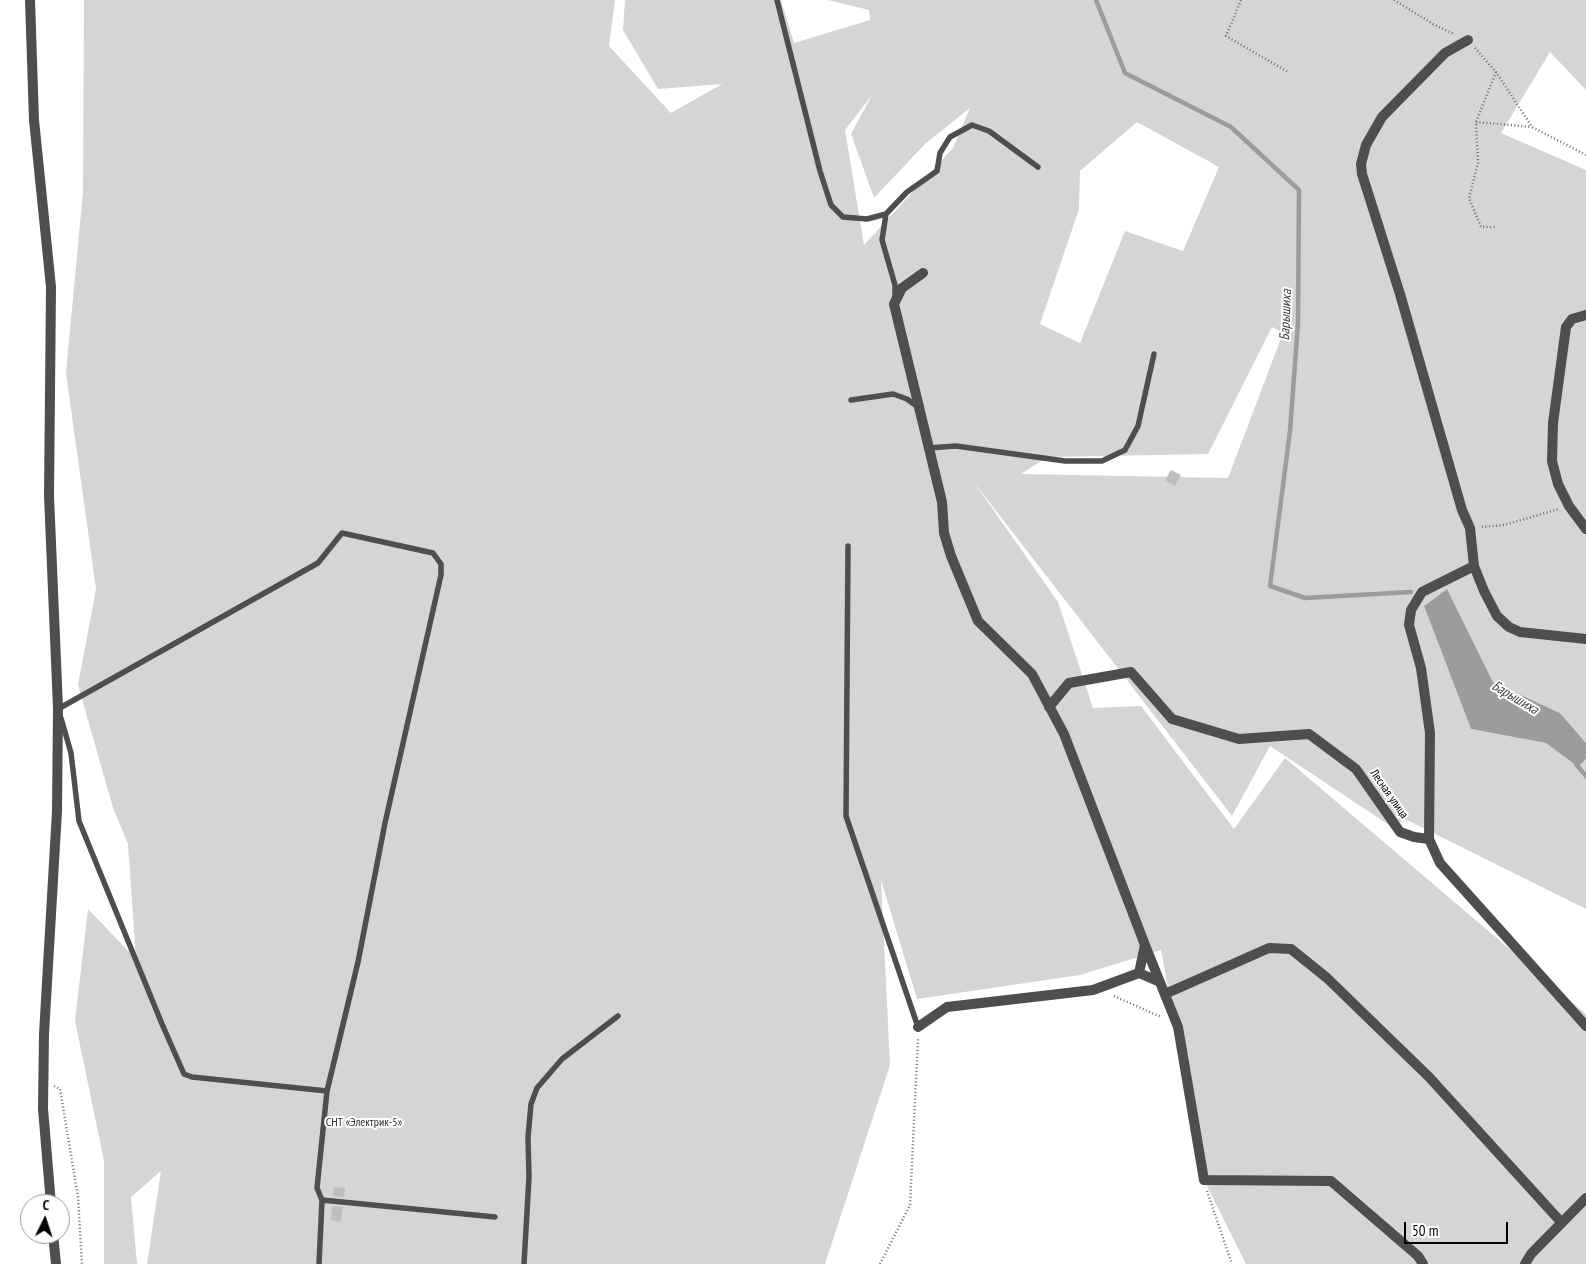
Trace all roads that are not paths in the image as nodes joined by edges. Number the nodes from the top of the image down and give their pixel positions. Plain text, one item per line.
1 (30, 0) edge
2 (777, 0) edge
3 (1468, 40) road end
4 (1038, 167) dead end
5 (886, 214) junction
6 (923, 273) dead end
7 (894, 304) junction
8 (1586, 316) edge
9 (1154, 354) dead end
10 (851, 400) dead end
11 (918, 407) junction
12 (929, 448) junction
13 (1586, 529) edge
14 (848, 546) dead end
15 (1474, 566) junction
16 (1586, 639) edge
17 (1049, 707) junction
18 (58, 708) junction
19 (1429, 839) junction
20 (1145, 946) junction
21 (1139, 973) junction
22 (1160, 982) junction
23 (1165, 994) junction
24 (618, 1016) dead end
25 (1586, 1026) edge
26 (918, 1027) joint
27 (327, 1092) junction
28 (50, 1194) edge
29 (1586, 1198) edge
30 (322, 1200) junction
31 (495, 1217) dead end
32 (1561, 1222) junction
33 (54, 1244) edge
34 (56, 1264) edge
35 (319, 1264) edge
36 (524, 1264) edge
37 (1423, 1264) edge
38 (1525, 1264) edge

1 - 18 street
2 - 5 lane
3 - 15 street
4 - 5 lane
5 - 7 lane
6 - 7 street
7 - 11 street
8 - 13 street
9 - 12 lane
10 - 11 lane
11 - 12 street
12 - 17 street
14 - 26 lane
15 - 16 street
15 - 19 street
17 - 19 street, Лесная улица
17 - 20 street
18 - 27 lane
18 - 27 lane
18 - 28 street
19 - 25 street
20 - 21 street
20 - 22 street
21 - 22 street
21 - 26 street
22 - 23 street
23 - 32 street
23 - 37 street
24 - 36 lane
27 - 30 lane
29 - 32 street
30 - 31 lane
30 - 35 lane
32 - 38 street
33 - 34 street

